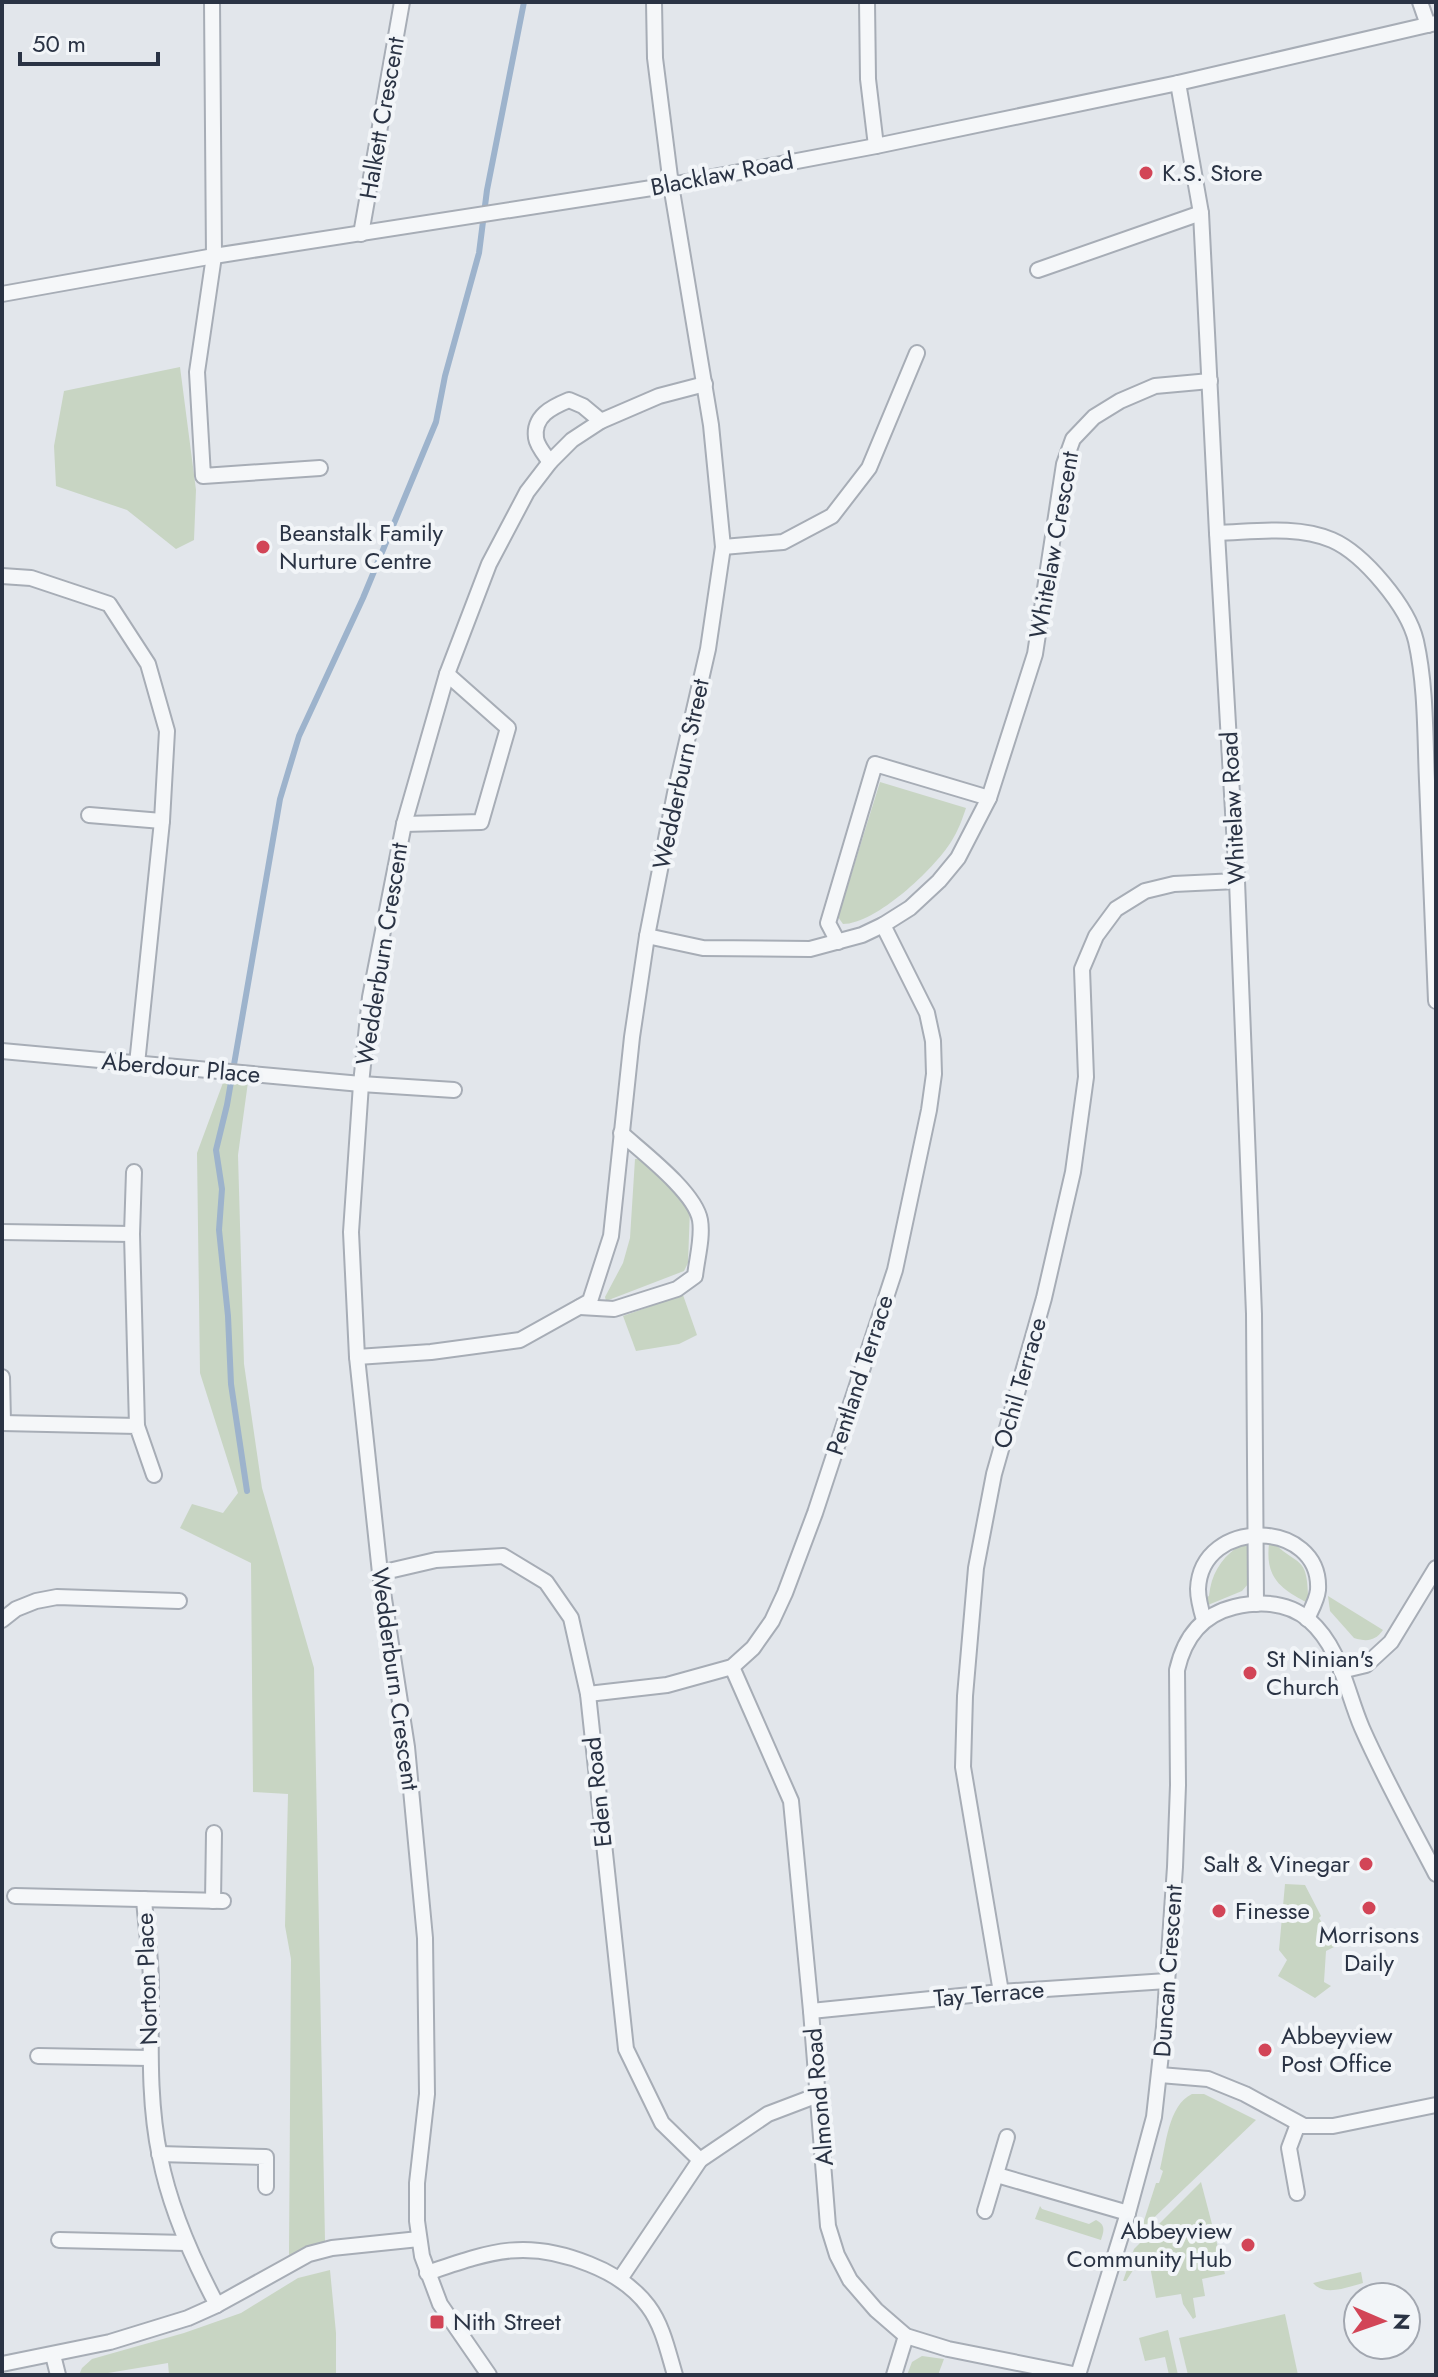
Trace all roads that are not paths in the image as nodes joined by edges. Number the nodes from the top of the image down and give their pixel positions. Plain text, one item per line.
1 (212, 2) edge
2 (402, 2) edge
3 (654, 2) edge
4 (867, 2) edge
5 (1420, 2) edge
6 (1432, 24) edge
7 (1178, 83) junction
8 (876, 146) junction
9 (671, 185) junction
10 (1201, 213) junction
11 (361, 234) junction
12 (214, 256) junction
13 (1038, 270) dead end
14 (2, 294) edge
15 (917, 353) dead end
16 (1210, 381) junction
17 (705, 384) junction
18 (601, 421) junction
19 (550, 462) junction
20 (320, 468) dead end
21 (1217, 533) junction
22 (723, 547) junction
23 (2, 576) edge
24 (447, 674) junction
25 (1430, 710) edge
26 (989, 798) junction
27 (89, 815) dead end
28 (162, 821) junction
29 (404, 824) junction
30 (1237, 881) junction
31 (883, 925) junction
32 (647, 936) junction
33 (838, 942) junction
34 (1435, 958) edge
35 (1436, 1001) edge
36 (2, 1051) edge
37 (137, 1064) junction
38 (361, 1084) junction
39 (454, 1090) dead end
40 (621, 1133) junction
41 (134, 1172) dead end
42 (2, 1232) edge
43 (132, 1234) junction
44 (580, 1307) junction
45 (357, 1357) junction
46 (2, 1377) edge
47 (2, 1423) edge
48 (137, 1426) junction
49 (154, 1475) dead end
50 (1256, 1536) junction
51 (1436, 1568) edge
52 (380, 1573) junction
53 (179, 1601) dead end
54 (1256, 1604) junction
55 (1307, 1619) junction
56 (2, 1620) edge
57 (1204, 1620) junction
58 (732, 1667) junction
59 (1341, 1671) junction
60 (588, 1694) junction
61 (214, 1833) dead end
62 (1436, 1874) edge
63 (15, 1896) dead end
64 (144, 1899) junction
65 (1167, 1981) junction
66 (1001, 1992) junction
67 (811, 2011) junction
68 (38, 2056) dead end
69 (149, 2058) junction
70 (1160, 2075) junction
71 (818, 2095) junction
72 (1436, 2105) edge
73 (1298, 2124) junction
74 (1007, 2137) dead end
75 (159, 2154) junction
76 (700, 2160) junction
77 (997, 2175) junction
78 (266, 2187) dead end
79 (1297, 2193) dead end
80 (985, 2211) dead end
81 (1128, 2213) junction
82 (419, 2239) junction
83 (59, 2240) dead end
84 (186, 2243) junction
85 (427, 2273) junction
86 (620, 2279) junction
87 (217, 2305) junction
88 (906, 2336) junction
89 (53, 2355) junction
90 (2, 2364) edge
91 (58, 2375) edge
92 (489, 2375) edge
93 (675, 2375) edge
94 (894, 2375) edge
95 (1078, 2375) edge

1 - 12 street
2 - 11 street, Halkett Crescent
3 - 9 street, Wedderburn Street
4 - 8 street
5 - 6 street
6 - 7 street, Blacklaw Road
7 - 8 street, Blacklaw Road
7 - 10 street, Whitelaw Road
8 - 9 street, Blacklaw Road
9 - 11 street, Blacklaw Road
9 - 17 street, Wedderburn Street
10 - 13 street
10 - 16 street, Whitelaw Road
11 - 12 street, Blacklaw Road
12 - 14 street, Blacklaw Road
12 - 20 street
15 - 22 street
16 - 21 street, Whitelaw Road
16 - 26 street, Whitelaw Crescent
17 - 18 street, Wedderburn Crescent
17 - 22 street, Wedderburn Street
18 - 19 street, Wedderburn Crescent
18 - 19 street
19 - 24 street, Wedderburn Crescent
21 - 25 street
21 - 30 street, Whitelaw Road
22 - 32 street, Wedderburn Street
23 - 28 street
24 - 29 street, Wedderburn Crescent
24 - 29 street, Wedderburn Crescent
25 - 34 street
26 - 31 street, Whitelaw Crescent
26 - 33 street
27 - 28 street
28 - 37 street
29 - 38 street, Wedderburn Crescent
30 - 50 street, Whitelaw Road
30 - 66 street, Ochil Terrace
31 - 33 street, Whitelaw Crescent
31 - 58 street, Pentland Terrace
32 - 33 street, Whitelaw Crescent
32 - 40 street, Wedderburn Street
34 - 35 street
36 - 37 street, Aberdour Place
37 - 38 street, Aberdour Place
38 - 39 street, Wedderburn Crescent
38 - 45 street, Wedderburn Crescent
40 - 44 street, Wedderburn Street
40 - 44 street
41 - 43 street
42 - 43 street
43 - 48 street
44 - 45 street
45 - 52 street, Wedderburn Crescent
46 - 47 street
47 - 48 street
48 - 49 street
50 - 54 street, Whitelaw Road
50 - 55 street
50 - 57 street
51 - 59 street
52 - 60 street, Eden Road
52 - 82 street, Wedderburn Crescent
53 - 56 street
54 - 55 street
54 - 57 street
55 - 59 street
57 - 65 street, Duncan Crescent
58 - 60 street
58 - 67 street, Almond Road
59 - 62 street
60 - 76 street, Eden Road
61 - 64 street, Norton Place
63 - 64 street, Norton Place
64 - 69 street, Norton Place
65 - 66 street, Tay Terrace
65 - 70 street, Duncan Crescent
66 - 67 street, Tay Terrace
67 - 71 street, Almond Road
68 - 69 street, Norton Place
69 - 75 street, Norton Place
70 - 73 street
70 - 81 street, Duncan Crescent
71 - 76 street
71 - 88 street, Almond Road
72 - 73 street
73 - 79 street
74 - 77 street
75 - 78 street
75 - 84 street, Norton Place
76 - 86 street
77 - 80 street
77 - 81 street
81 - 95 street, Duncan Crescent
82 - 85 street, Wedderburn Crescent
82 - 87 street
83 - 84 street
84 - 87 street, Norton Place
85 - 86 street
85 - 92 street, Wedderburn Crescent
86 - 93 street
87 - 89 street
88 - 94 street
88 - 95 street, Almond Road
89 - 90 street
89 - 91 street

